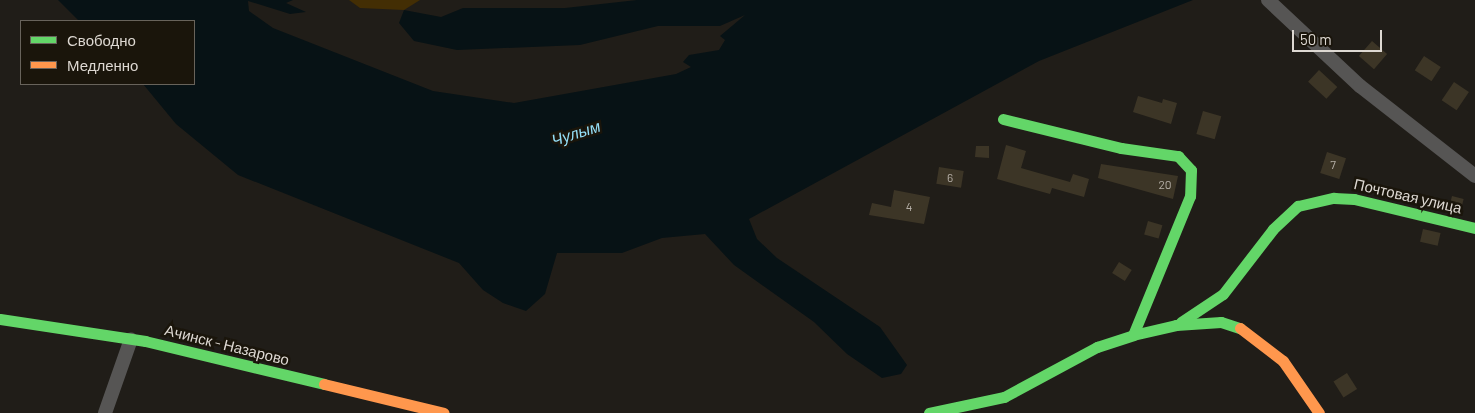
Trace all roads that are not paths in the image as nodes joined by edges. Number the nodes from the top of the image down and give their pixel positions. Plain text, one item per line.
1 (1268, 0) edge
2 (1003, 120) dead end
3 (1475, 176) edge
4 (1475, 228) edge
5 (0, 319) edge
6 (1176, 325) junction
7 (1133, 335) junction
8 (131, 339) junction
9 (105, 413) edge
10 (444, 413) edge
11 (929, 413) edge
12 (1319, 413) edge

1 - 3 street
2 - 7 street
4 - 6 street, Почтовая улица
5 - 8 street, Ачинск - Назарово
6 - 7 street
6 - 12 street
7 - 11 street
8 - 9 street
8 - 10 street, Ачинск - Назарово

